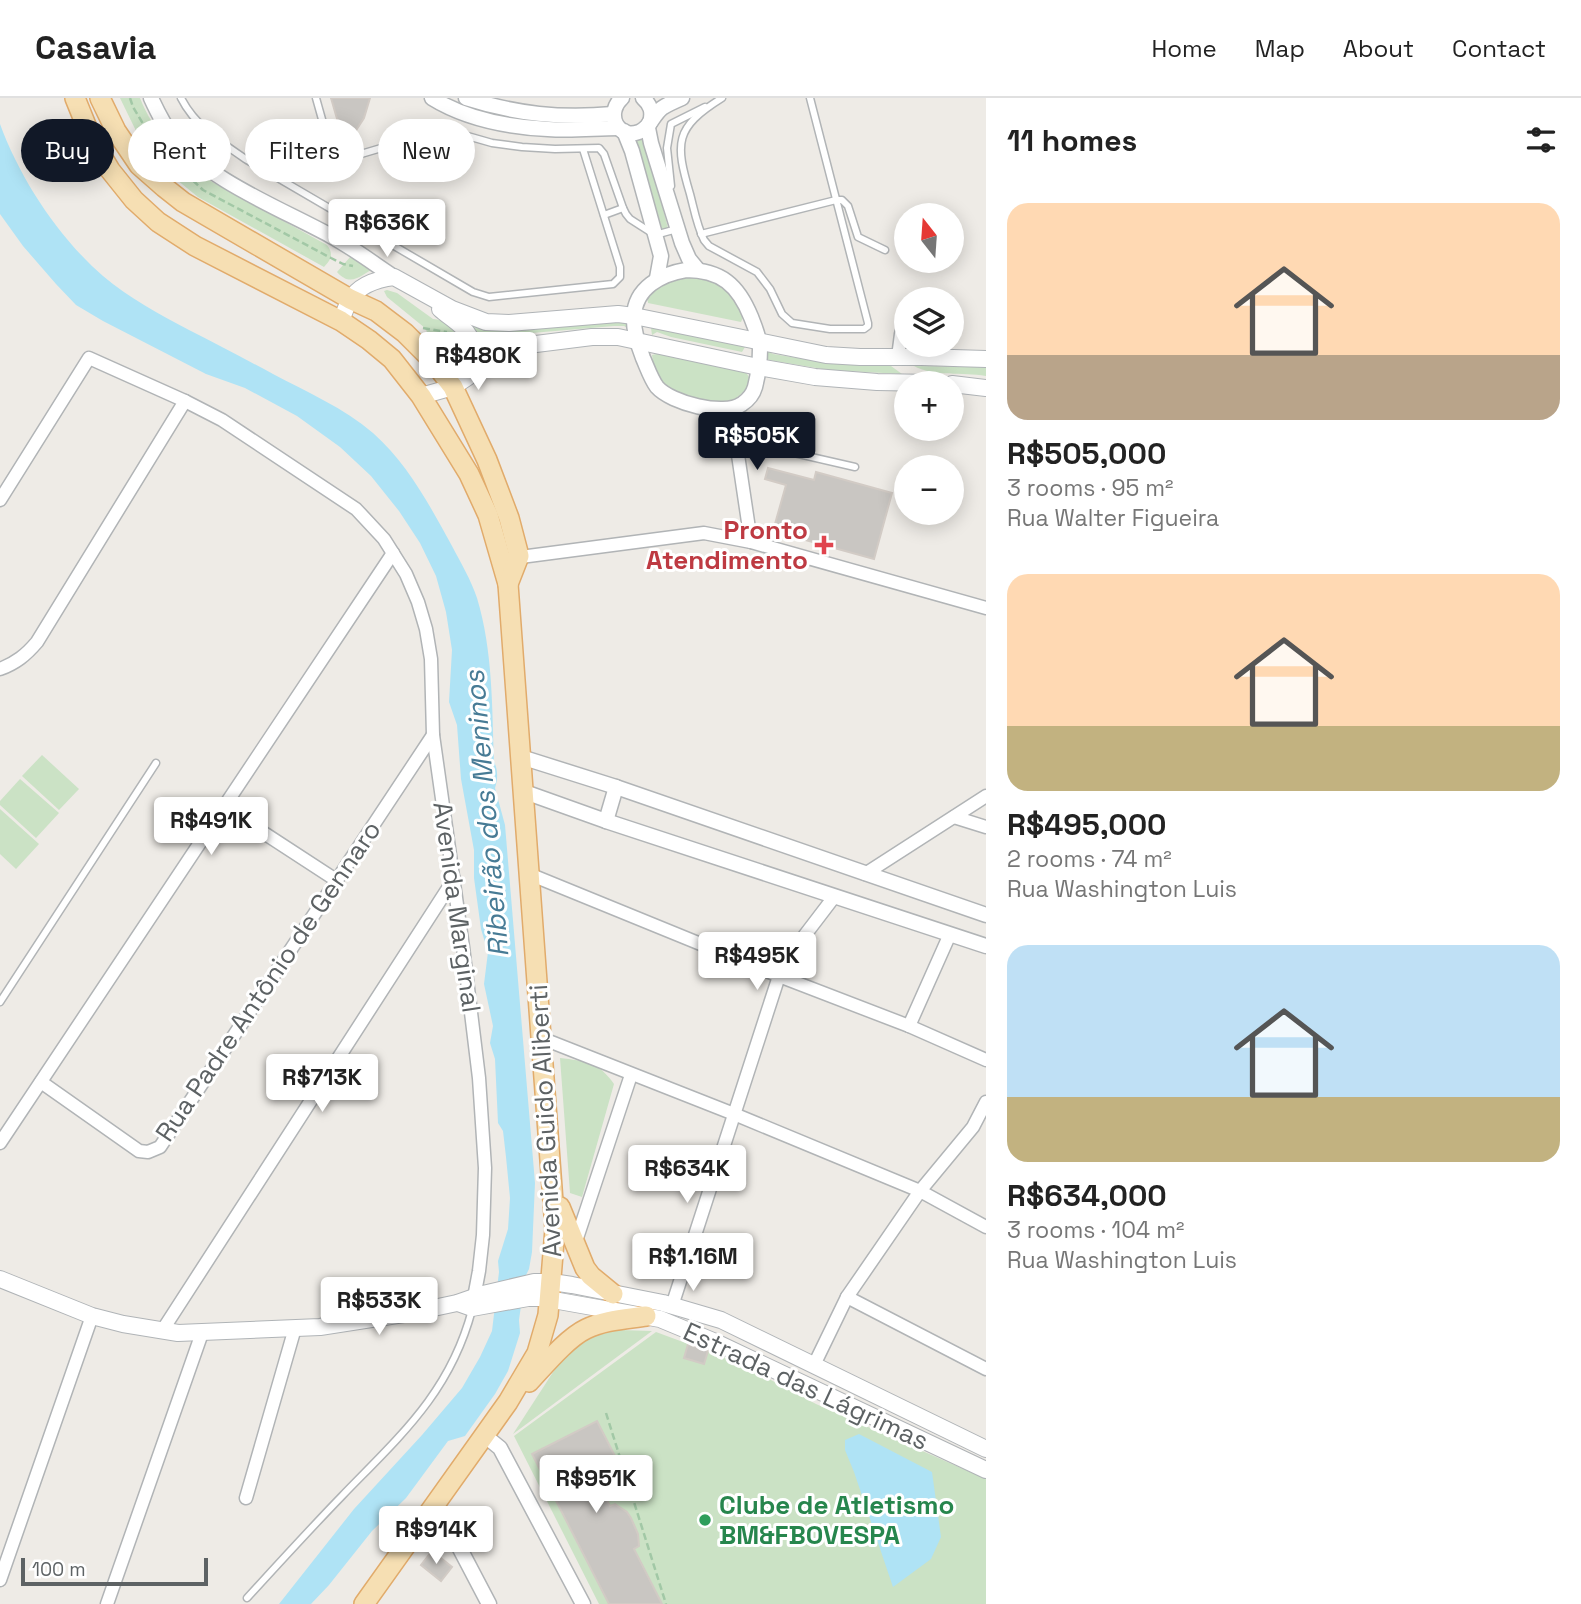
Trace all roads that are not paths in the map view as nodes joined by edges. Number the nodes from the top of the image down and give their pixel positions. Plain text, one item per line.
1 (75, 98) edge
2 (100, 98) edge
3 (151, 98) edge
4 (181, 98) edge
5 (316, 98) edge
6 (432, 98) edge
7 (466, 98) edge
8 (622, 98) edge
9 (643, 98) edge
10 (682, 98) edge
11 (722, 98) edge
12 (810, 98) edge
13 (714, 104) junction
14 (613, 114) junction
15 (322, 119) edge
16 (649, 123) junction
17 (622, 130) junction
18 (583, 149) junction
19 (364, 153) edge
20 (245, 159) edge
21 (286, 182) edge
22 (836, 200) junction
23 (623, 208) junction
24 (604, 215) junction
25 (679, 233) junction
26 (701, 234) junction
27 (655, 235) junction
28 (858, 237) junction
29 (846, 240) junction
30 (885, 250) dead end
31 (698, 270) junction
32 (394, 277) junction
33 (657, 278) junction
34 (428, 297) junction
35 (350, 299) junction
36 (634, 316) junction
37 (341, 321) junction
38 (637, 341) junction
39 (759, 342) junction
40 (964, 356) edge
41 (894, 357) edge
42 (898, 357) edge
43 (986, 359) edge
44 (474, 367) junction
45 (758, 367) junction
46 (911, 371) edge
47 (894, 382) edge
48 (964, 385) edge
49 (453, 387) junction
50 (986, 387) edge
51 (421, 396) junction
52 (185, 401) junction
53 (730, 408) junction
54 (737, 440) junction
55 (855, 467) dead end
56 (0, 500) edge
57 (751, 542) junction
58 (393, 553) junction
59 (511, 558) junction
60 (986, 608) edge
61 (0, 669) edge
62 (433, 735) junction
63 (521, 757) junction
64 (156, 763) dead end
65 (617, 787) junction
66 (522, 791) junction
67 (986, 796) edge
68 (224, 807) junction
69 (954, 817) junction
70 (606, 821) junction
71 (986, 827) edge
72 (529, 874) junction
73 (865, 874) junction
74 (454, 879) junction
75 (336, 880) junction
76 (834, 897) junction
77 (986, 915) edge
78 (950, 934) junction
79 (986, 946) edge
80 (779, 976) junction
81 (0, 1002) edge
82 (909, 1026) junction
83 (541, 1038) junction
84 (986, 1060) edge
85 (631, 1075) junction
86 (41, 1082) junction
87 (986, 1102) edge
88 (734, 1114) junction
89 (0, 1143) edge
90 (552, 1188) junction
91 (920, 1191) junction
92 (986, 1227) edge
93 (575, 1245) junction
94 (0, 1279) edge
95 (551, 1290) junction
96 (613, 1294) junction
97 (847, 1297) junction
98 (474, 1301) junction
99 (672, 1306) junction
100 (92, 1316) junction
101 (646, 1316) junction
102 (295, 1328) junction
103 (162, 1331) junction
104 (202, 1333) junction
105 (814, 1365) junction
106 (986, 1369) edge
107 (508, 1402) junction
108 (484, 1434) junction
109 (986, 1449) edge
110 (986, 1470) edge
111 (246, 1498) dead end
112 (433, 1509) junction
113 (0, 1580) edge
114 (247, 1598) dead end
115 (107, 1604) edge
116 (365, 1604) edge
117 (489, 1604) edge
118 (583, 1604) edge

1 - 37 main road
2 - 35 main road
3 - 32 street
4 - 20 lane
5 - 15 lane
6 - 17 street
7 - 14 street
8 - 14 street
9 - 16 street
10 - 16 street
11 - 13 lane
12 - 22 lane
13 - 25 lane
13 - 26 lane
14 - 17 street
16 - 17 street
16 - 25 street
17 - 27 street
18 - 19 lane
18 - 23 lane
18 - 24 lane
21 - 24 lane
22 - 26 lane
22 - 28 lane
22 - 29 lane
23 - 24 lane
23 - 27 lane
25 - 27 lane
25 - 31 street
26 - 29 lane
27 - 33 street
28 - 29 lane
28 - 30 lane
31 - 33 street
31 - 39 street
32 - 34 main road
32 - 35 main road
33 - 36 street
34 - 36 main road
34 - 44 main road
35 - 37 main road
35 - 49 main road
36 - 38 street
36 - 39 main road
37 - 51 main road
38 - 44 main road
38 - 45 main road
38 - 53 street
39 - 41 main road
39 - 45 street
40 - 43 main road
42 - 46 main road
44 - 49 main road
45 - 47 main road
45 - 53 street
48 - 50 main road
49 - 51 main road
49 - 59 main road
51 - 59 main road
52 - 56 street, Avenida Marginal
52 - 58 street, Avenida Marginal
52 - 61 street
53 - 54 street
54 - 55 lane
54 - 57 street
57 - 59 street
57 - 60 street
58 - 62 street, Avenida Marginal
58 - 68 street
59 - 63 main road, Avenida Guido Aliberti
62 - 74 street, Avenida Marginal
62 - 75 street, Rua Padre Antônio de Gennaro
63 - 65 street
63 - 66 main road, Avenida Guido Aliberti
64 - 81 lane
65 - 70 street
65 - 73 street
66 - 70 street
66 - 72 main road, Avenida Guido Aliberti
67 - 69 street
68 - 75 street
68 - 86 street
69 - 71 street
69 - 73 street
70 - 76 street
72 - 80 street
72 - 83 main road, Avenida Guido Aliberti
73 - 77 street
74 - 98 street, Avenida Marginal
74 - 103 street
75 - 86 street, Rua Padre Antônio de Gennaro
76 - 78 street
76 - 80 street
78 - 79 street
78 - 82 street
80 - 82 street
80 - 88 street
82 - 84 street
83 - 85 street
83 - 90 main road, Avenida Guido Aliberti
85 - 88 street
85 - 93 street
86 - 89 street
87 - 91 street
88 - 91 street
88 - 99 street
90 - 93 main road
90 - 95 main road, Avenida Guido Aliberti
91 - 92 street
91 - 97 street
93 - 96 main road
94 - 100 main road, Estrada das Lágrimas
95 - 96 main road, Estrada das Lágrimas
95 - 98 main road, Estrada das Lágrimas
95 - 101 main road, Estrada das Lágrimas
95 - 107 main road, Avenida Guido Aliberti
96 - 99 main road, Estrada das Lágrimas
97 - 105 street
97 - 106 street
98 - 102 main road, Estrada das Lágrimas
98 - 114 lane, Avenida Marginal
99 - 105 main road, Estrada das Lágrimas
100 - 103 main road, Estrada das Lágrimas
100 - 113 street
101 - 107 main road
101 - 110 main road, Estrada das Lágrimas
102 - 104 main road, Estrada das Lágrimas
102 - 111 street
103 - 104 main road, Estrada das Lágrimas
104 - 115 street
105 - 109 main road, Estrada das Lágrimas
107 - 108 main road, Avenida Guido Aliberti
108 - 112 main road, Avenida Guido Aliberti
108 - 118 street
112 - 116 main road, Avenida Guido Aliberti
112 - 117 street

